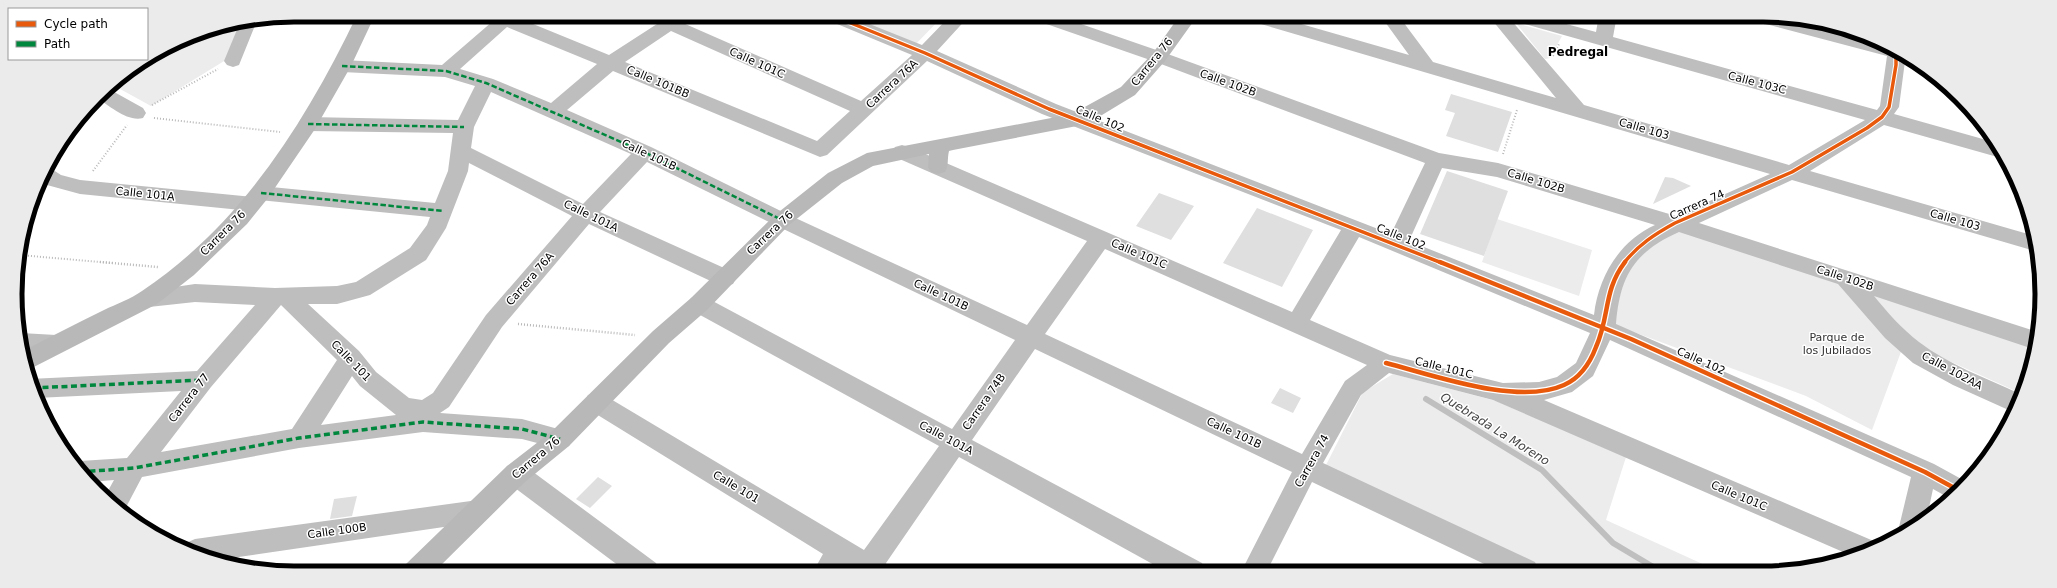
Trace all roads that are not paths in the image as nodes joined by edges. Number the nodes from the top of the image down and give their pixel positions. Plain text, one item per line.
1 (363, 22) edge
2 (496, 22) edge
3 (510, 22) edge
4 (673, 22) edge
5 (680, 22) edge
6 (848, 22) edge
7 (954, 22) edge
8 (1058, 22) edge
9 (1183, 22) edge
10 (1286, 22) edge
11 (1394, 22) edge
12 (1503, 22) edge
13 (1538, 22) edge
14 (1607, 22) edge
15 (1784, 23) edge
16 (247, 26) edge
17 (1603, 41) junction
18 (1876, 47) edge
19 (925, 53) junction
20 (1159, 57) junction
21 (1898, 58) edge
22 (233, 61) road end
23 (612, 62) junction
24 (342, 66) junction
25 (1426, 66) junction
26 (446, 71) junction
27 (486, 83) junction
28 (108, 96) edge
29 (864, 110) junction
30 (1577, 110) junction
31 (553, 111) junction
32 (136, 113) road end
33 (1882, 117) junction
34 (1076, 119) junction
35 (464, 127) junction
36 (304, 129) junction
37 (951, 143) junction
38 (1993, 149) edge
39 (820, 150) joint
40 (460, 152) junction
41 (644, 152) junction
42 (902, 152) junction
43 (1436, 160) junction
44 (938, 167) junction
45 (1792, 172) junction
46 (49, 176) edge
47 (256, 198) junction
48 (443, 211) junction
49 (586, 214) junction
50 (782, 220) junction
51 (1675, 223) junction
52 (1354, 227) junction
53 (1101, 238) junction
54 (2030, 242) edge
55 (1397, 244) junction
56 (725, 278) junction
57 (1845, 278) junction
58 (280, 297) junction
59 (148, 298) junction
60 (698, 304) junction
61 (1297, 323) junction
62 (1604, 328) junction
63 (1030, 337) junction
64 (2031, 339) edge
65 (26, 342) edge
66 (56, 344) junction
67 (351, 358) junction
68 (30, 359) edge
69 (1386, 363) junction
70 (203, 380) junction
71 (39, 388) edge
72 (1497, 391) junction
73 (2013, 401) edge
74 (596, 402) junction
75 (425, 410) joint
76 (299, 438) junction
77 (560, 439) junction
78 (955, 443) junction
79 (134, 468) junction
80 (1307, 468) junction
81 (88, 471) edge
82 (1925, 472) junction
83 (516, 474) junction
84 (1953, 488) edge
85 (116, 500) edge
86 (478, 511) junction
87 (1914, 520) edge
88 (1861, 547) edge
89 (841, 550) junction
90 (209, 553) edge
91 (222, 554) edge
92 (422, 566) edge
93 (639, 566) edge
94 (830, 566) edge
95 (867, 566) edge
96 (874, 566) edge
97 (1181, 566) edge
98 (1257, 566) edge
99 (1515, 566) edge

1 - 24 street, Carrera 76
2 - 26 street
3 - 23 street, Calle 101BB
4 - 23 street
5 - 29 street, Calle 101C
6 - 19 street, Calle 102
7 - 19 street, Carrera 76A
8 - 20 street, Calle 102B
9 - 20 street, Carrera 76
10 - 25 street, Calle 103
11 - 25 street
12 - 30 street
13 - 17 street, Calle 103C
14 - 17 street
15 - 18 street
16 - 22 street
17 - 33 street, Calle 103C
19 - 29 street, Carrera 76A
19 - 34 street, Calle 102
20 - 34 street, Carrera 76
20 - 43 street, Calle 102B
21 - 33 street
23 - 31 street
23 - 39 street, Calle 101BB
24 - 26 street, Calle 101B
24 - 36 street, Carrera 76
25 - 30 street, Calle 103
26 - 27 street, Calle 101B
27 - 31 street, Calle 101B
27 - 35 street
28 - 32 street
29 - 39 street, Carrera 76A
30 - 45 street, Calle 103
31 - 41 street, Calle 101B
33 - 38 street, Calle 103C
33 - 45 street, Carrera 74
34 - 37 street, Carrera 76
34 - 52 street, Calle 102
35 - 36 street
35 - 40 street
36 - 47 street, Carrera 76
37 - 42 street, Carrera 76
37 - 44 street
40 - 48 street
40 - 49 street, Calle 101A
41 - 49 street, Carrera 76A
41 - 50 street, Calle 101B
42 - 44 street, Calle 101C
42 - 50 street, Carrera 76
43 - 51 street, Calle 102B
43 - 55 street
44 - 53 street, Calle 101C
45 - 51 street, Carrera 74
45 - 54 street, Calle 103
46 - 47 street, Calle 101A
47 - 48 street, Calle 101A
47 - 59 street, Carrera 76
48 - 58 street
49 - 56 street, Calle 101A
49 - 75 street, Carrera 76A
50 - 56 street, Carrera 76
50 - 63 street, Calle 101B
51 - 57 street, Calle 102B
51 - 62 street, Carrera 74
52 - 55 street, Calle 102
52 - 61 street
53 - 61 street, Calle 101C
53 - 63 street, Carrera 74B
55 - 62 street, Calle 102
56 - 60 street, Carrera 76
57 - 64 street, Calle 102B
57 - 73 street, Calle 102AA
58 - 59 street
58 - 67 street, Calle 101
58 - 70 street, Carrera 77
59 - 66 street, Carrera 76
60 - 74 street, Carrera 76
60 - 78 street, Calle 101A
61 - 69 street, Calle 101C
62 - 72 street, Carrera 74
62 - 82 street, Calle 102
63 - 78 street, Carrera 74B
63 - 80 street, Calle 101B
65 - 66 street
66 - 68 street, Carrera 76
67 - 75 street, Calle 101
67 - 76 street
69 - 72 street, Calle 101C
69 - 80 street, Carrera 74
70 - 71 street
70 - 79 street, Carrera 77
72 - 88 street, Calle 101C
74 - 77 street, Carrera 76
74 - 89 street, Calle 101
76 - 77 street
76 - 79 street
77 - 83 street, Carrera 76
78 - 96 street, Carrera 74B
78 - 97 street, Calle 101A
79 - 81 street
79 - 85 street, Carrera 77
80 - 98 street, Carrera 74
80 - 99 street, Calle 101B
82 - 84 street, Calle 102
82 - 87 street
83 - 86 street, Carrera 76
83 - 93 street
86 - 91 street, Calle 100B
86 - 92 street, Carrera 76
89 - 94 street
89 - 95 street, Calle 101
90 - 91 street, Calle 100B

